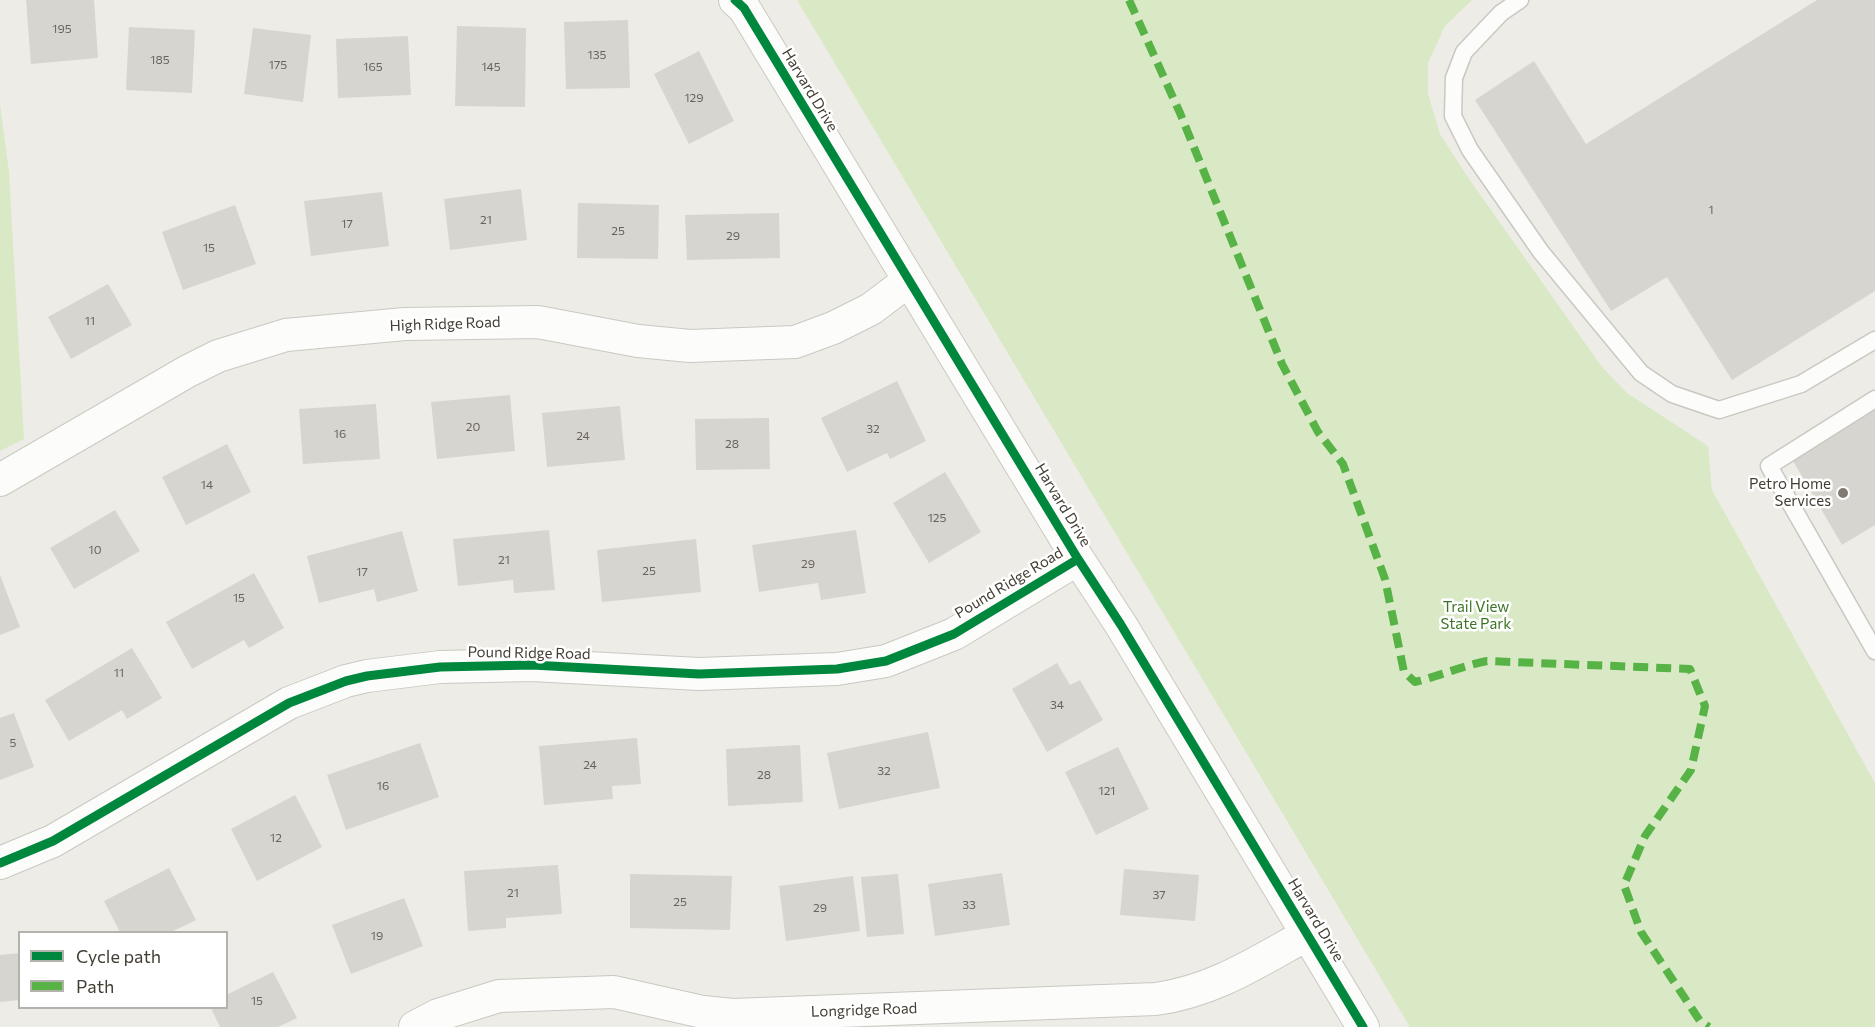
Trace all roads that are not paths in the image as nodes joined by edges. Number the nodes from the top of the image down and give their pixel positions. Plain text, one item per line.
1 (735, 0) edge
2 (1520, 0) edge
3 (908, 281) junction
4 (1875, 339) edge
5 (1875, 399) edge
6 (0, 480) edge
7 (1078, 559) junction
8 (1875, 651) edge
9 (0, 863) edge
10 (1308, 934) junction
11 (415, 1027) edge
12 (1363, 1027) edge

1 - 3 street, Harvard Drive
2 - 4 lane
3 - 6 street, High Ridge Road
3 - 7 street, Harvard Drive
5 - 8 lane
7 - 9 street, Pound Ridge Road
7 - 10 street, Harvard Drive
10 - 11 street, Longridge Road
10 - 12 street, Harvard Drive

